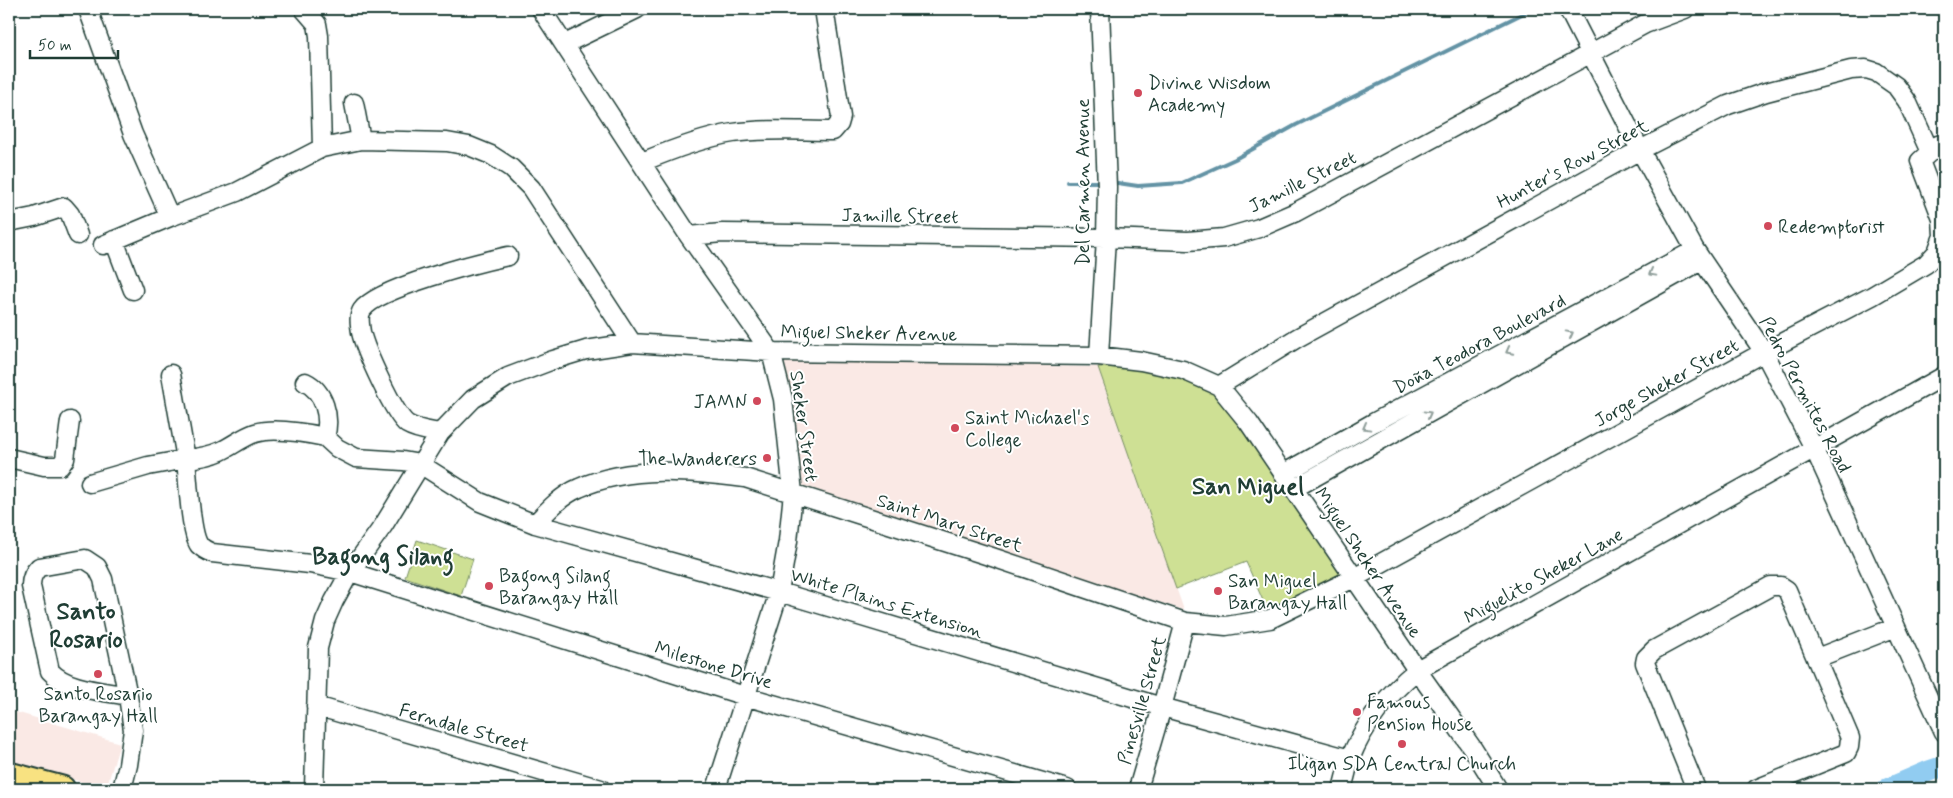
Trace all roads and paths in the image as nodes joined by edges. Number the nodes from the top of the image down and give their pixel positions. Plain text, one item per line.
1 (304, 9) edge
2 (541, 9) edge
3 (637, 9) edge
4 (824, 9) edge
5 (1100, 9) edge
6 (1568, 9) edge
7 (1685, 9) edge
8 (89, 12) dead end
9 (565, 44) junction
10 (1591, 52) junction
11 (354, 103) dead end
12 (361, 140) junction
13 (322, 148) junction
14 (1937, 148) edge
15 (1640, 150) junction
16 (642, 162) junction
17 (170, 217) junction
18 (9, 222) edge
19 (78, 235) dead end
20 (689, 236) junction
21 (1106, 238) junction
22 (1698, 255) junction
23 (508, 256) dead end
24 (133, 290) dead end
25 (632, 343) junction
26 (771, 352) junction
27 (1764, 352) junction
28 (1099, 356) junction
29 (171, 374) dead end
30 (1944, 376) edge
31 (305, 382) dead end
32 (1219, 386) junction
33 (70, 421) dead end
34 (440, 433) junction
35 (325, 437) junction
36 (1814, 448) junction
37 (9, 458) edge
38 (186, 459) junction
39 (420, 464) junction
40 (1283, 474) junction
41 (90, 484) dead end
42 (1294, 489) junction
43 (793, 493) junction
44 (535, 524) junction
45 (350, 572) junction
46 (1354, 578) junction
47 (779, 592) junction
48 (1185, 622) junction
49 (1896, 627) junction
50 (1817, 658) junction
51 (1417, 670) junction
52 (128, 696) junction
53 (745, 696) junction
54 (316, 706) junction
55 (1162, 707) junction
56 (1940, 712) edge
57 (1944, 732) edge
58 (1350, 759) junction
59 (9, 775) edge
60 (62, 789) edge
61 (122, 789) edge
62 (314, 789) edge
63 (601, 789) edge
64 (716, 789) edge
65 (1067, 789) edge
66 (1138, 789) edge
67 (1342, 789) edge
68 (1498, 789) edge
69 (1696, 789) edge
70 (1756, 789) edge

1 - 13 street
2 - 9 street, Sheker Street
3 - 9 street
4 - 16 street
5 - 21 street, Del Carmen Avenue
6 - 10 street, Pedro Permites Road
7 - 10 street, Jamille Street
8 - 17 street
9 - 16 street, Sheker Street
10 - 15 street, Pedro Permites Road
10 - 21 street, Jamille Street
11 - 12 street
12 - 13 street
12 - 25 street
13 - 17 street
14 - 15 street, Hunter's Row Street
14 - 27 street, Jorge Sheker Street
15 - 22 street, Pedro Permites Road
15 - 32 street, Hunter's Row Street
16 - 20 street, Sheker Street
17 - 24 street
18 - 19 street
20 - 21 street, Jamille Street
20 - 26 street, Sheker Street
21 - 28 street, Del Carmen Avenue
22 - 27 street, Pedro Permites Road
22 -> 40 street, Doña Teodora Boulevard
42 -> 22 street, Doña Teodora Boulevard
23 - 34 street
25 - 26 street, Miguel Sheker Avenue
25 - 34 street, Miguel Sheker Avenue
26 - 28 street, Miguel Sheker Avenue
26 - 43 street, Sheker Street
27 - 36 street, Pedro Permites Road
27 - 46 street, Jorge Sheker Street
28 - 32 street, Miguel Sheker Avenue
29 - 38 street
30 - 36 street, Miguelito Sheker Lane
31 - 35 street
32 - 40 street, Miguel Sheker Avenue
33 - 37 street
34 - 39 street, Miguel Sheker Avenue
35 - 38 street
35 - 39 street
36 - 49 street, Pedro Permites Road
36 - 51 street, Miguelito Sheker Lane
38 - 41 street
38 - 45 street, Milestone Drive
39 - 44 street, White Plains Extension
39 - 45 street, Miguel Sheker Avenue
40 - 42 street, Miguel Sheker Avenue
42 - 46 street, Miguel Sheker Avenue
43 - 44 street, Saint Mary Street
43 - 47 street, Sheker Street
43 - 48 street, Saint Mary Street
44 - 47 street, White Plains Extension
45 - 53 street, Milestone Drive
45 - 54 street, Miguel Sheker Avenue
46 - 48 street, Saint Mary Street
46 - 51 street, Miguel Sheker Avenue
47 - 53 street, Sheker Street
47 - 55 street, White Plains Extension
48 - 55 street, Pinesville Street
49 - 50 street
49 - 56 street, Pedro Permites Road
50 - 69 street
50 - 70 street
51 - 58 street, Miguelito Sheker Lane
51 - 68 street, Miguel Sheker Avenue
52 - 52 street
52 - 61 street
53 - 64 street, Sheker Street
53 - 65 street, Milestone Drive
54 - 62 street, Miguel Sheker Avenue
54 - 63 street, Ferndale Street
55 - 58 street, White Plains Extension
55 - 66 street, Pinesville Street
56 - 57 street, Pedro Permites Road
58 - 67 street, Miguelito Sheker Lane
59 - 60 highway

